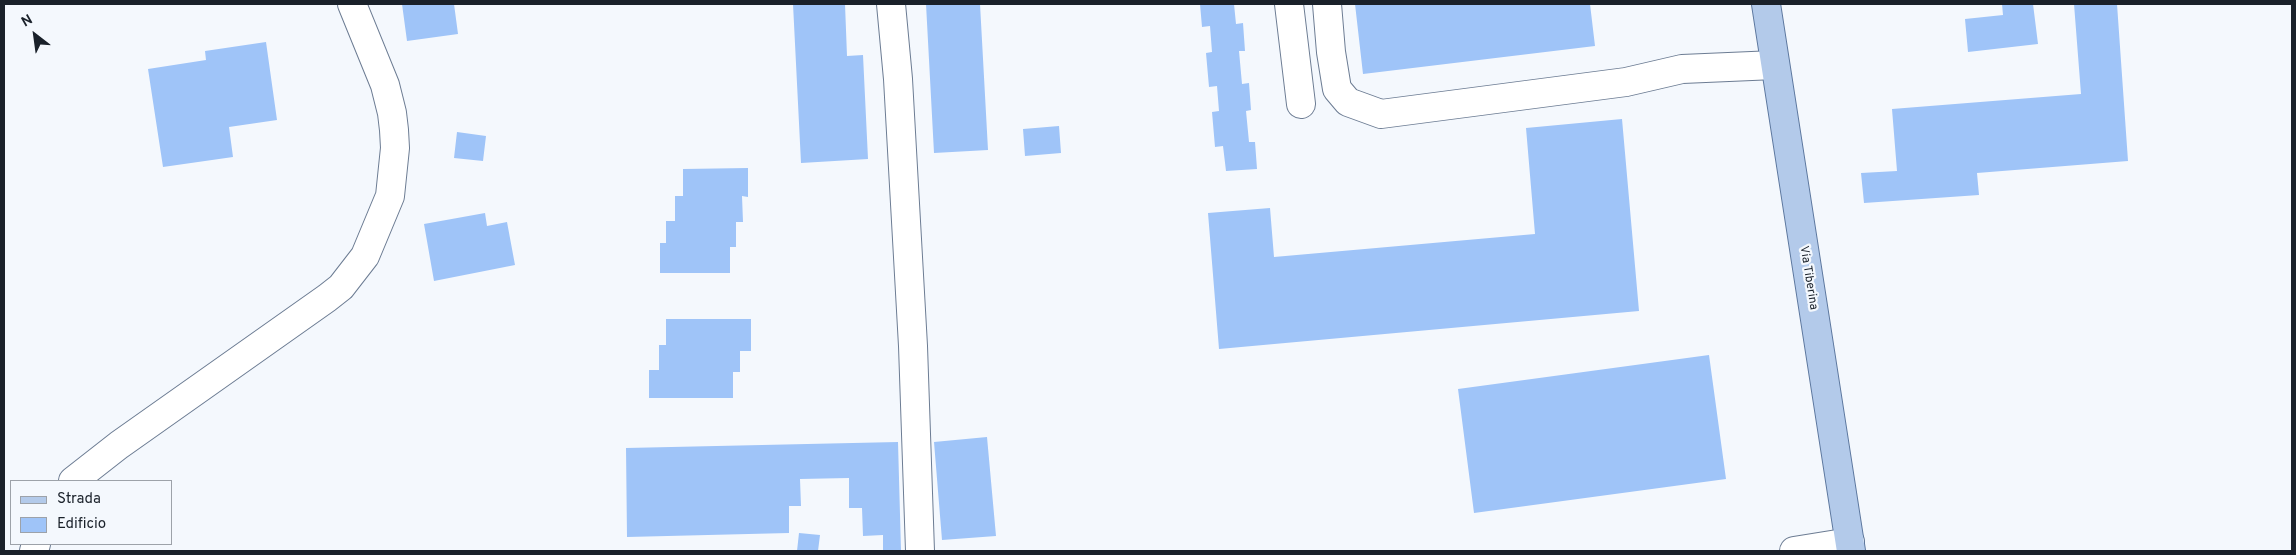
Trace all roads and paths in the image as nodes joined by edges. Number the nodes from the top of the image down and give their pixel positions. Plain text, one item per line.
1 (352, 4) edge
2 (891, 4) edge
3 (1289, 4) edge
4 (1327, 4) edge
5 (1766, 4) edge
6 (1775, 65) junction
7 (1301, 104) dead end
8 (74, 480) edge
9 (1851, 546) edge
10 (920, 551) edge
11 (1794, 551) edge

1 - 8 street
2 - 10 street
3 - 7 street
4 - 6 street
5 - 6 main road, Via Tiberina
6 - 9 main road, Via Tiberina
9 - 11 street

